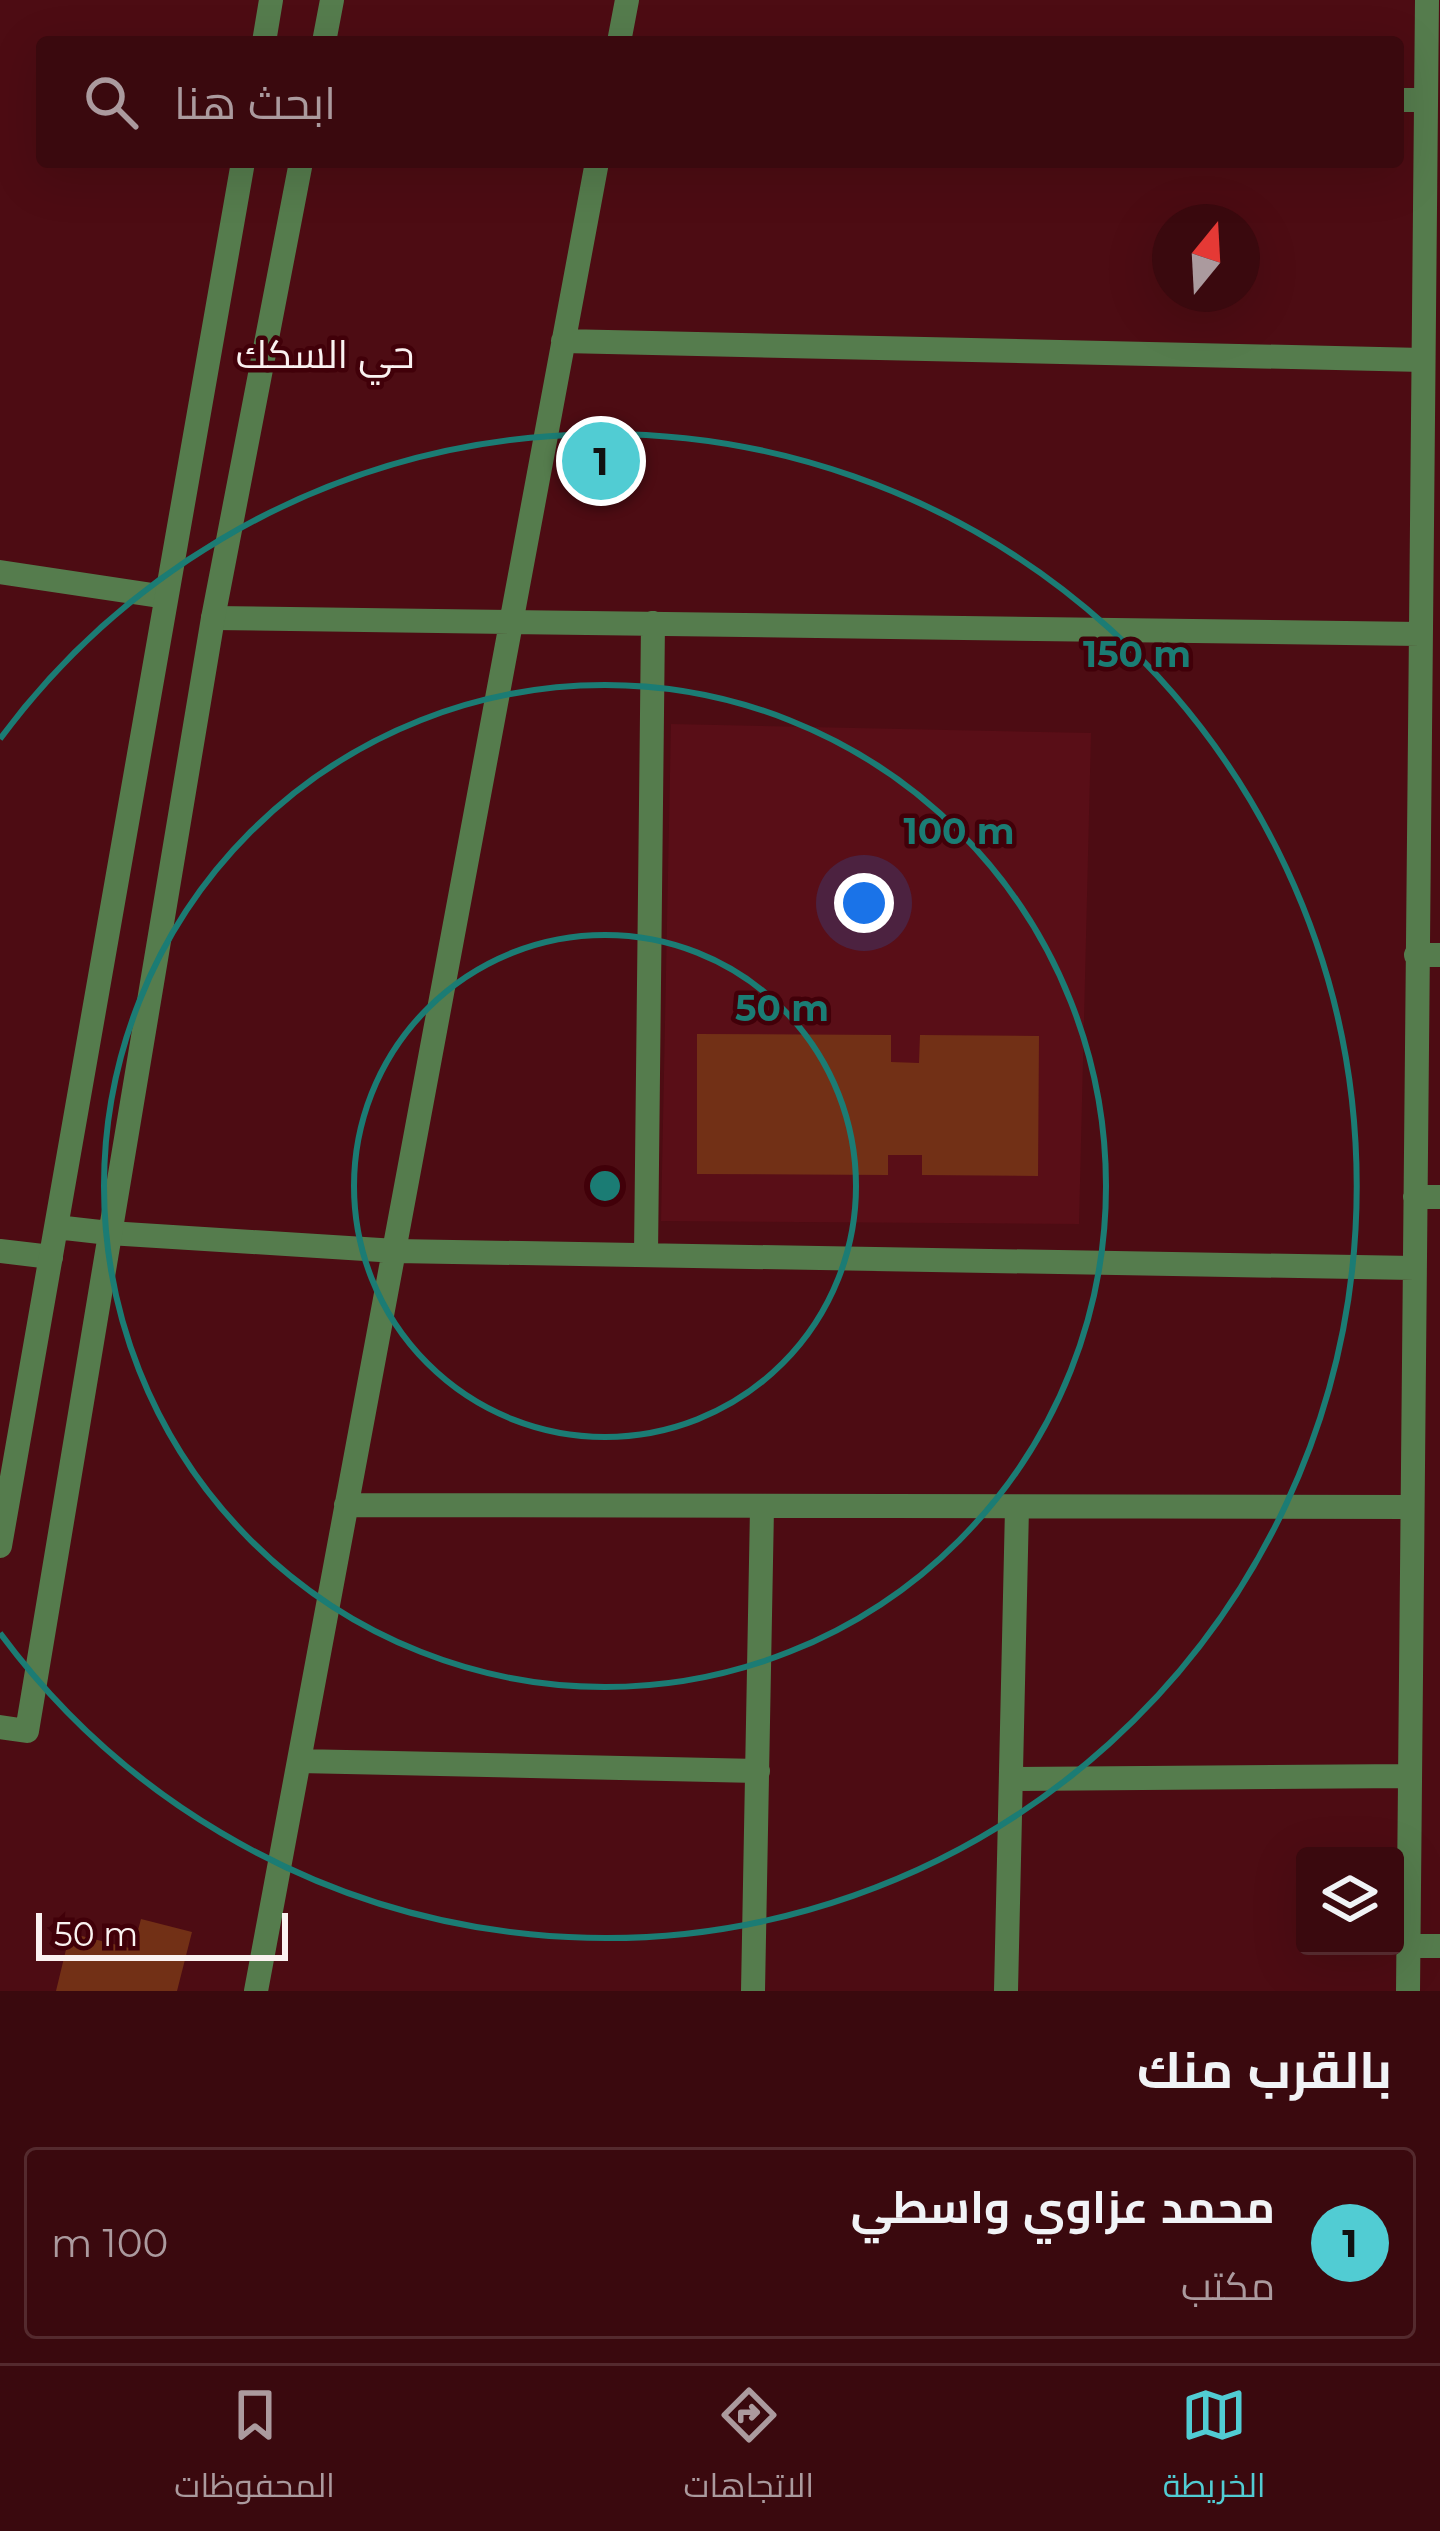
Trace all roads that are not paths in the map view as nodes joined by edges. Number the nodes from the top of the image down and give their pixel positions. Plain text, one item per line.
1 (271, 0) edge
2 (332, 0) edge
3 (627, 0) edge
4 (1427, 0) edge
5 (264, 36) edge
6 (325, 36) edge
7 (620, 36) edge
8 (1404, 100) edge
9 (1426, 100) junction
10 (241, 168) edge
11 (300, 168) edge
12 (596, 168) edge
13 (1432, 197) edge
14 (563, 341) junction
15 (1423, 360) junction
16 (0, 572) edge
17 (166, 597) junction
18 (213, 618) junction
19 (511, 620) junction
20 (653, 622) junction
21 (1420, 634) junction
22 (1428, 955) edge
23 (1428, 1197) edge
24 (56, 1227) junction
25 (109, 1233) junction
26 (0, 1251) edge
27 (396, 1251) junction
28 (646, 1255) junction
29 (51, 1256) junction
30 (1414, 1268) junction
31 (346, 1505) junction
32 (1412, 1507) junction
33 (763, 1508) junction
34 (1017, 1508) junction
35 (0, 1546) edge
36 (1412, 1593) junction
37 (1440, 1594) edge
38 (0, 1727) edge
39 (299, 1761) junction
40 (758, 1771) junction
41 (1410, 1776) junction
42 (1011, 1779) junction
43 (1408, 1946) junction
44 (1440, 1946) edge
45 (256, 1991) edge
46 (753, 1991) edge
47 (1006, 1991) edge
48 (1408, 1991) edge

1 - 5 street
2 - 6 street
3 - 7 street
4 - 9 street
8 - 9 street
9 - 13 street
10 - 17 street
11 - 18 street
12 - 14 street
13 - 15 street
14 - 15 street
14 - 19 street
15 - 21 street
16 - 17 street
17 - 24 street
18 - 19 street
18 - 25 street
19 - 20 street
19 - 27 street
20 - 21 street
20 - 28 street
21 - 22 street
22 - 23 street
23 - 30 street
24 - 25 street
24 - 29 street
25 - 27 street
25 - 38 street
26 - 29 street
27 - 28 street
27 - 31 street
28 - 30 street
29 - 35 street
30 - 32 street
31 - 33 street
31 - 39 street
32 - 34 street
32 - 36 street
33 - 34 street
33 - 40 street
34 - 42 street
36 - 37 street
36 - 41 street
39 - 40 street
39 - 45 street
40 - 46 street
41 - 42 street
41 - 43 street
42 - 47 street
43 - 44 street
43 - 48 street

